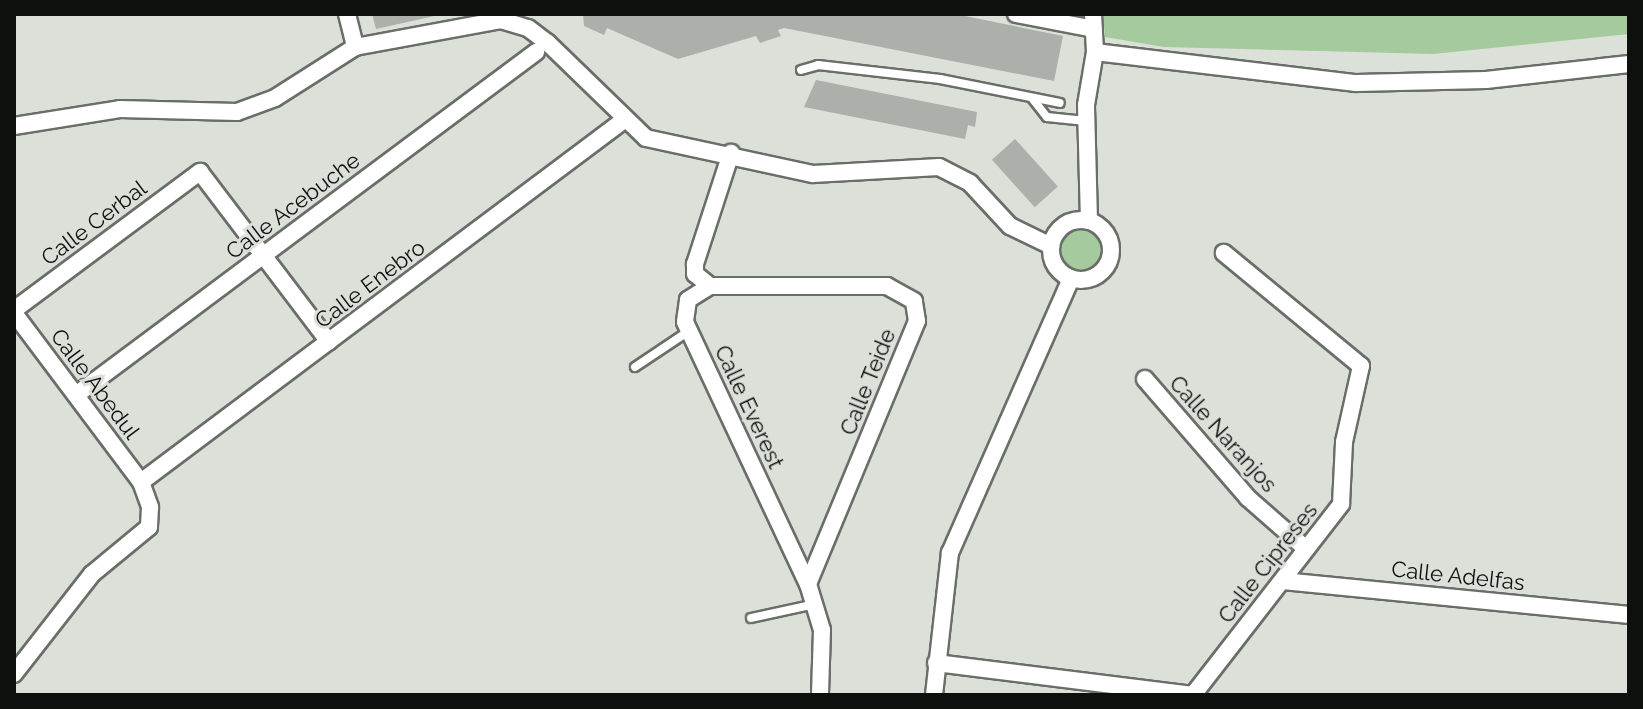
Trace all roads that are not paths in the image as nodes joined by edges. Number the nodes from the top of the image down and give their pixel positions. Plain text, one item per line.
1 (347, 14) edge
2 (1016, 14) edge
3 (1094, 21) edge
4 (355, 47) junction
5 (536, 52) dead end
6 (1095, 52) junction
7 (1629, 64) edge
8 (801, 70) dead end
9 (1032, 98) junction
10 (1060, 103) dead end
11 (624, 120) junction
12 (1086, 121) junction
13 (14, 126) edge
14 (731, 153) junction
15 (1089, 221) junction
16 (1051, 246) junction
17 (1224, 253) dead end
18 (263, 256) junction
19 (1071, 279) junction
20 (710, 286) junction
21 (14, 312) edge
22 (689, 331) junction
23 (329, 342) junction
24 (635, 367) dead end
25 (1145, 379) dead end
26 (76, 395) junction
27 (158, 469) junction
28 (141, 482) junction
29 (149, 527) junction
30 (1306, 549) junction
31 (1283, 581) junction
32 (808, 584) junction
33 (815, 604) junction
34 (1629, 615) edge
35 (751, 618) dead end
36 (936, 663) junction
37 (14, 674) edge
38 (820, 695) edge
39 (934, 695) edge
40 (1193, 695) edge

1 - 4 street
2 - 3 street
3 - 6 street
4 - 11 street
4 - 13 street
5 - 18 street, Calle Acebuche
6 - 7 street
6 - 12 street
8 - 9 lane
9 - 10 lane
9 - 12 lane
11 - 14 street
11 - 23 street, Calle Enebro
12 - 15 street
14 - 16 street
14 - 20 street
15 - 16 street
15 - 19 street
16 - 19 street
17 - 30 street, Calle Cipreses
18 - 21 street, Calle Cerbal
18 - 23 street
18 - 26 street, Calle Acebuche
19 - 36 street
20 - 22 street, Calle Everest
20 - 32 street, Calle Teide
21 - 26 street, Calle Abedul
22 - 24 lane
22 - 32 street, Calle Everest
23 - 27 street, Calle Enebro
25 - 30 street, Calle Naranjos
26 - 28 street, Calle Abedul
27 - 28 street, Calle Enebro
27 - 29 street
28 - 29 street
29 - 37 street
30 - 31 street, Calle Cipreses
31 - 34 street, Calle Adelfas
31 - 40 street, Calle Cipreses
32 - 33 street, Calle Everest
33 - 35 lane
33 - 38 street, Calle Everest
36 - 39 street
36 - 40 street, Calle Cipreses

